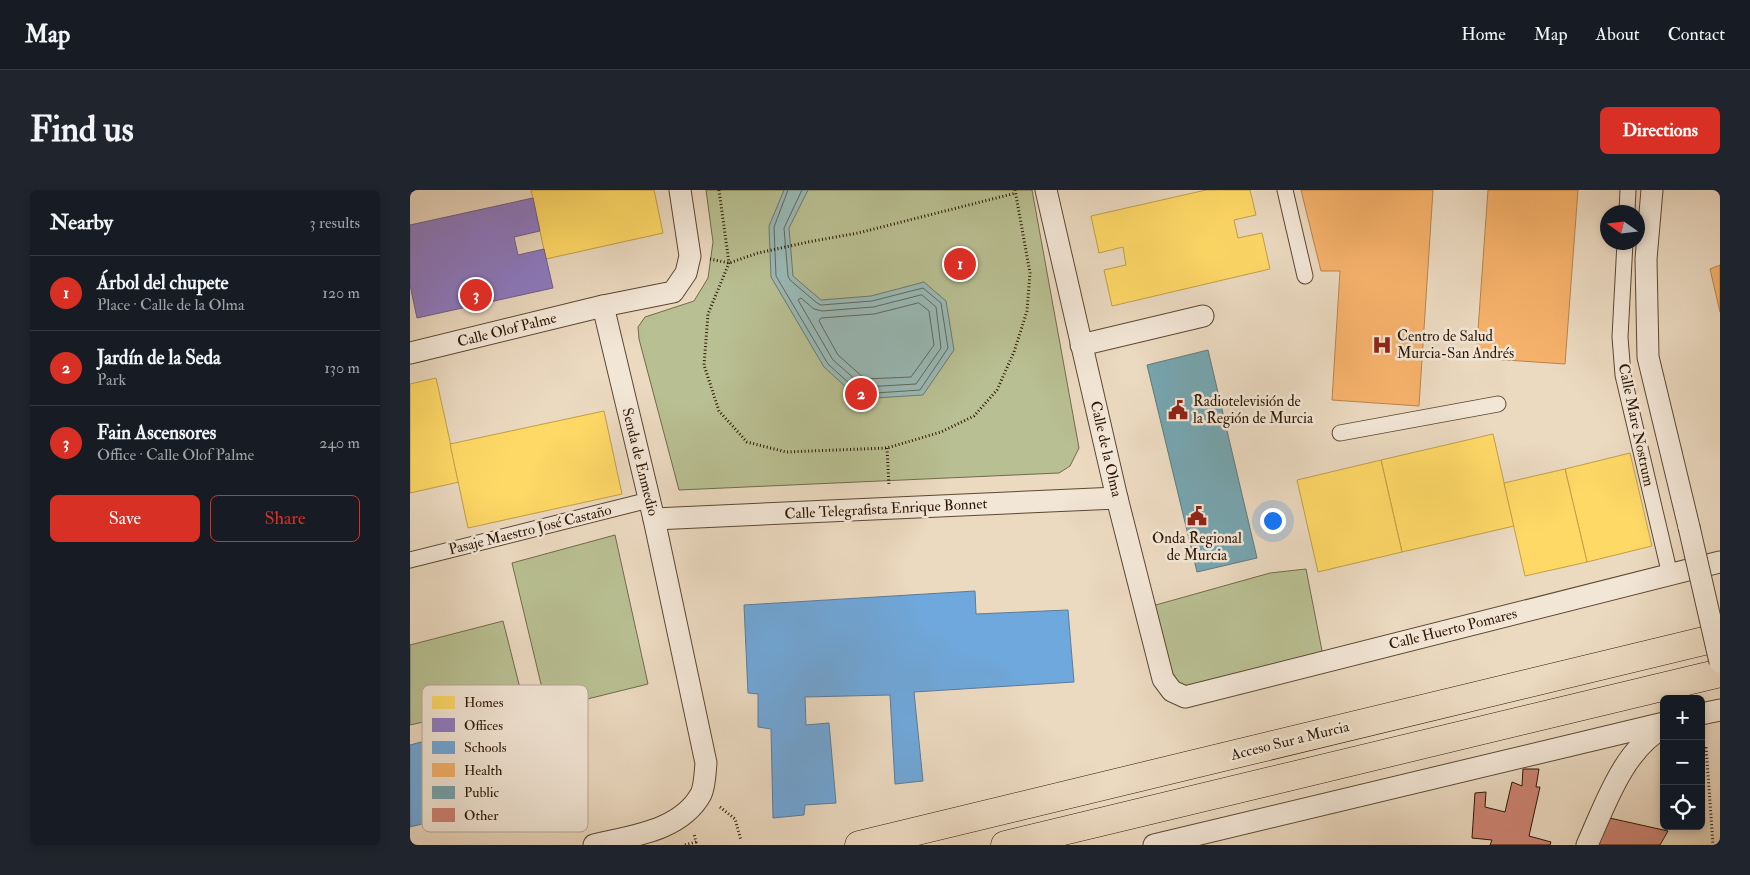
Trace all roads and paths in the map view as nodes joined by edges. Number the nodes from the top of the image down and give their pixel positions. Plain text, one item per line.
1 (680, 190) edge
2 (724, 190) edge
3 (1046, 190) edge
4 (1284, 190) edge
5 (1628, 190) edge
6 (1652, 190) edge
7 (1015, 191) edge
8 (719, 192) edge
9 (1627, 205) edge
10 (1625, 250) edge
11 (690, 256) junction
12 (729, 263) junction
13 (1304, 276) dead end
14 (603, 306) junction
15 (1203, 316) dead end
16 (1081, 345) junction
17 (410, 353) edge
18 (1498, 404) dead end
19 (1340, 433) dead end
20 (887, 448) junction
21 (1117, 498) junction
22 (652, 509) junction
23 (890, 509) junction
24 (410, 560) edge
25 (1720, 562) edge
26 (1670, 575) junction
27 (1720, 637) edge
28 (1720, 662) edge
29 (1720, 673) edge
30 (1185, 696) joint
31 (1720, 710) edge
32 (1705, 713) edge
33 (1660, 724) edge
34 (1660, 730) edge
35 (1582, 742) junction
36 (1705, 750) edge
37 (1620, 772) junction
38 (735, 820) dead end
39 (741, 840) dead end
40 (594, 845) edge
41 (860, 845) edge
42 (1005, 845) edge
43 (1154, 845) edge
44 (1587, 845) edge
45 (1713, 845) edge

1 - 11 street
2 - 8 path
3 - 16 street, Calle de la Olma
4 - 13 street
5 - 9 street
6 - 28 street, bridge
7 - 12 path
7 - 20 path
8 - 12 path
10 - 26 street, Calle Mare Nostrum
11 - 12 path
11 - 14 street
12 - 20 path
14 - 17 street, Calle Olof Palme
14 - 22 street, Senda de Enmedio
15 - 16 street
16 - 21 street, Calle de la Olma
18 - 19 street
20 - 23 path
21 - 23 street, Calle Telegrafista Enrique Bonnet
21 - 30 street, Calle de la Olma
22 - 23 street, Calle Telegrafista Enrique Bonnet
22 - 24 street, Pasaje Maestro José Castaño
22 - 40 street, Senda de Enmedio
25 - 26 street, Calle Huerto Pomares
26 - 30 street, Calle Huerto Pomares
27 - 41 highway, Acceso Sur a Murcia
29 - 42 highway
31 - 32 street
33 - 35 street
34 - 37 street
35 - 37 street
35 - 43 street
36 - 45 path
37 - 44 street
38 - 39 path

